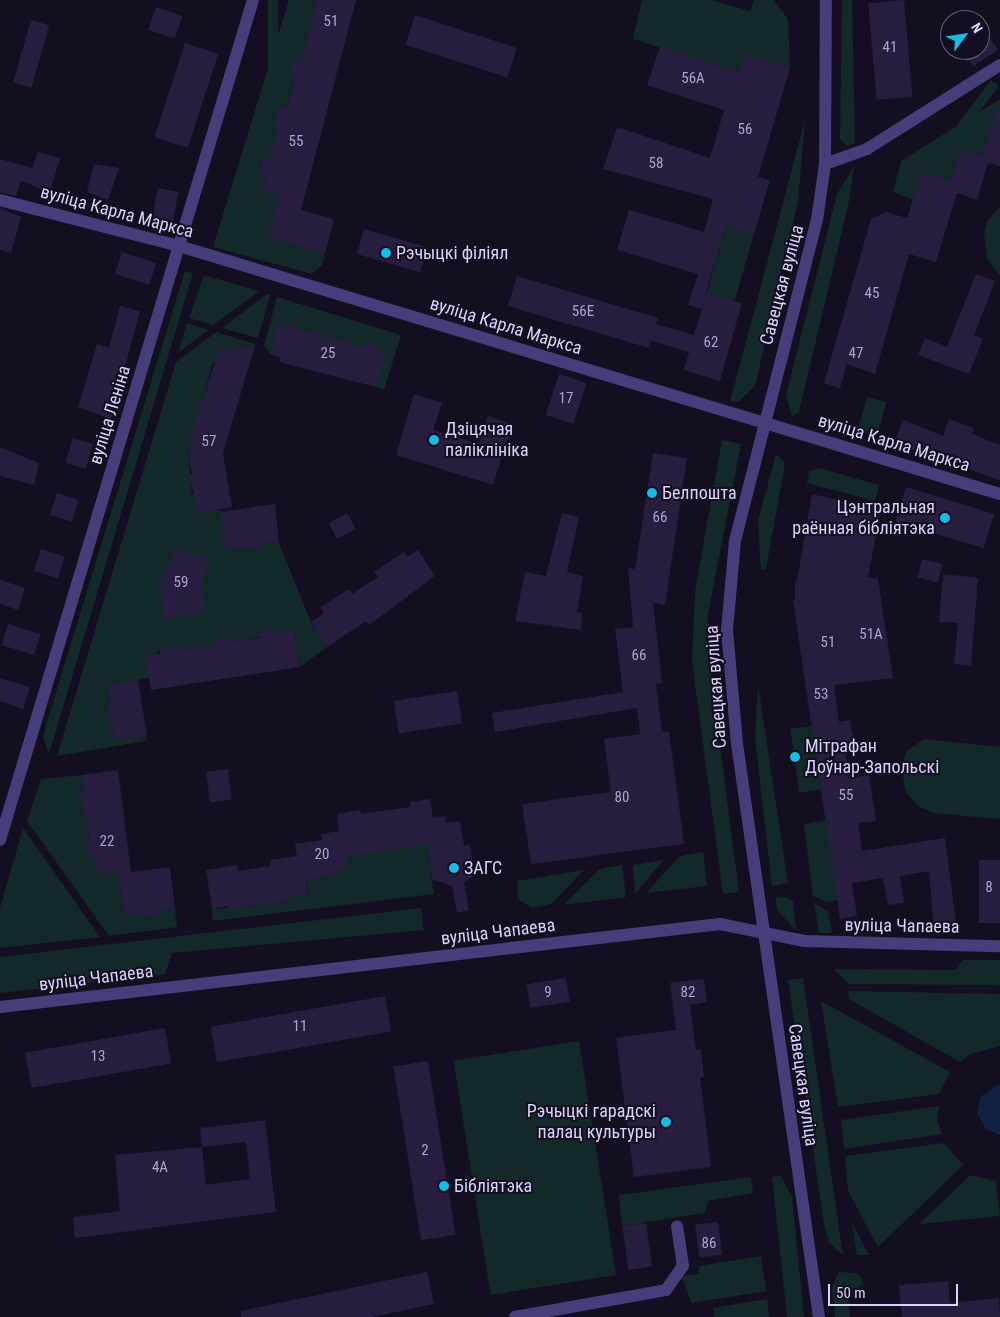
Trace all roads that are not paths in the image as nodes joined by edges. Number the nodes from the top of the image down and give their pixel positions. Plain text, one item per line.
1 (253, 0) edge
2 (826, 0) edge
3 (1000, 66) edge
4 (824, 164) junction
5 (0, 200) edge
6 (179, 246) junction
7 (764, 422) junction
8 (1000, 494) edge
9 (0, 840) edge
10 (765, 933) junction
11 (1000, 946) edge
12 (0, 1007) edge
13 (677, 1226) dead end
14 (515, 1317) edge
15 (819, 1317) edge

1 - 6 street, вуліца Леніна
2 - 4 street, Савецкая вуліца
3 - 4 street
4 - 7 street, Савецкая вуліца
5 - 6 street, вуліца Карла Маркса
6 - 7 street, вуліца Карла Маркса
6 - 9 street, вуліца Леніна
7 - 8 street, вуліца Карла Маркса
7 - 10 street, Савецкая вуліца
10 - 11 street, вуліца Чапаева
10 - 12 street, вуліца Чапаева
10 - 15 street, Савецкая вуліца
13 - 14 street

